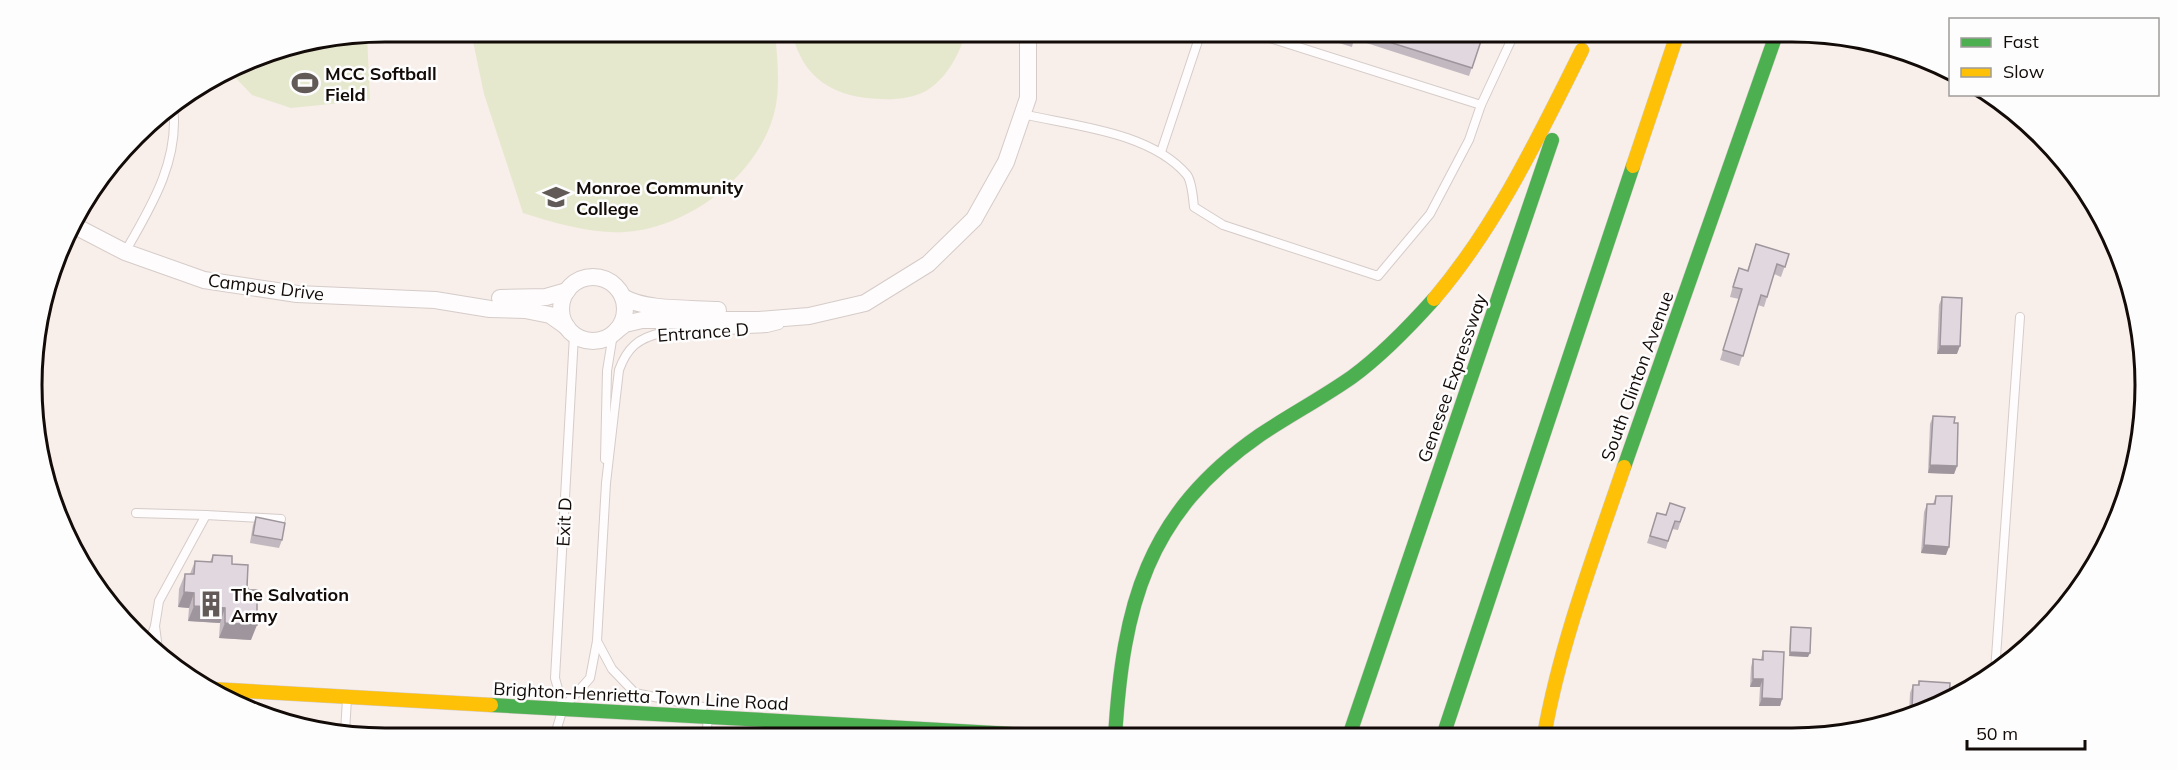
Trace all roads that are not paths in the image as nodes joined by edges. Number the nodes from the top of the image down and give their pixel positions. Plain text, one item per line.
1 (1028, 42) edge
2 (1198, 42) edge
3 (1283, 42) edge
4 (1510, 42) edge
5 (1675, 42) edge
6 (1773, 42) edge
7 (1481, 105) junction
8 (1022, 114) junction
9 (174, 115) edge
10 (1161, 152) junction
11 (80, 228) edge
12 (125, 252) junction
13 (567, 291) junction
14 (623, 297) junction
15 (435, 300) junction
16 (809, 316) junction
17 (2020, 317) dead end
18 (570, 331) junction
19 (615, 332) junction
20 (606, 483) junction
21 (136, 513) dead end
22 (206, 515) junction
23 (281, 519) dead end
24 (155, 626) junction
25 (151, 636) edge
26 (157, 641) edge
27 (597, 641) junction
28 (1996, 661) edge
29 (227, 690) edge
30 (347, 697) junction
31 (563, 708) junction
32 (708, 713) junction
33 (345, 725) edge
34 (557, 728) edge
35 (707, 728) edge
36 (866, 728) edge
37 (1115, 728) edge
38 (1352, 728) edge
39 (1446, 728) edge
40 (1545, 728) edge

1 - 8 street
2 - 10 lane
3 - 7 lane
4 - 7 lane
5 - 39 main road
6 - 40 main road, South Clinton Avenue
7 - 10 lane
8 - 10 lane
8 - 16 street
9 - 12 lane
11 - 12 street, Campus Drive
12 - 15 street, Campus Drive
13 - 14 street
13 - 15 street, Campus Drive
13 - 18 street
14 - 16 street
14 - 19 street
15 - 18 street, Campus Drive
16 - 19 street
16 - 20 lane, Entrance D
17 - 28 lane
18 - 19 street
18 - 31 lane, Exit D
19 - 20 lane, Entrance D
20 - 27 lane, Entrance D
21 - 22 lane
22 - 23 lane
22 - 24 lane
24 - 25 lane
24 - 26 lane
27 - 31 lane, Entrance D
27 - 32 lane
29 - 30 main road, Brighton-Henrietta Town Line Road
30 - 31 main road, Brighton-Henrietta Town Line Road
30 - 33 lane
31 - 32 main road, Brighton-Henrietta Town Line Road
31 - 34 lane
32 - 35 lane
32 - 36 main road, Brighton-Henrietta Town Line Road
37 - 38 main road, Genesee Expressway

